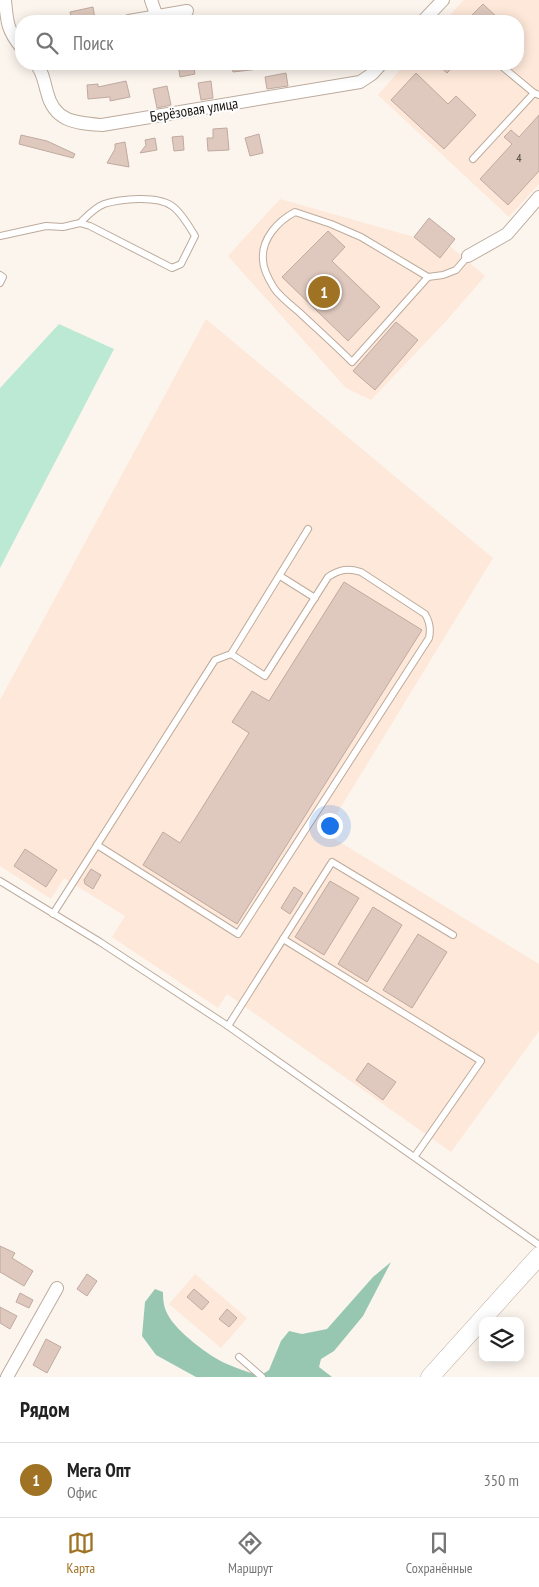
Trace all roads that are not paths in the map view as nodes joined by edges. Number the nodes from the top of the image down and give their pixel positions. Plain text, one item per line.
1 (5, 0) edge
2 (151, 0) edge
3 (443, 0) edge
4 (187, 11) dead end
5 (157, 15) edge
6 (163, 15) edge
7 (429, 15) edge
8 (15, 37) edge
9 (40, 70) edge
10 (376, 70) edge
11 (507, 70) edge
12 (537, 94) edge
13 (473, 159) dead end
14 (539, 197) edge
15 (80, 223) junction
16 (0, 236) edge
17 (468, 256) joint
18 (0, 275) edge
19 (428, 278) junction
20 (0, 283) edge
21 (308, 529) dead end
22 (280, 576) junction
23 (315, 598) junction
24 (231, 654) junction
25 (97, 846) junction
26 (0, 881) edge
27 (53, 914) junction
28 (453, 936) dead end
29 (283, 940) junction
30 (228, 1026) junction
31 (414, 1156) junction
32 (539, 1245) edge
33 (539, 1256) edge
34 (57, 1288) dead end
35 (239, 1357) dead end
36 (7, 1377) edge
37 (262, 1377) edge
38 (430, 1377) edge

1 - 8 street
2 - 5 street
3 - 7 street
4 - 6 street
9 - 10 street, Берёзовая улица
11 - 12 lane
12 - 13 lane
14 - 17 street
15 - 15 lane
15 - 16 lane
17 - 19 lane
18 - 20 lane
19 - 19 lane
21 - 22 lane
22 - 23 lane
22 - 24 lane
23 - 24 lane
23 - 25 lane
24 - 25 lane
25 - 27 lane
26 - 27 lane
27 - 30 lane
28 - 29 lane
29 - 30 lane
29 - 31 lane
30 - 31 lane
31 - 32 lane
33 - 38 main road
34 - 36 street
35 - 37 lane

